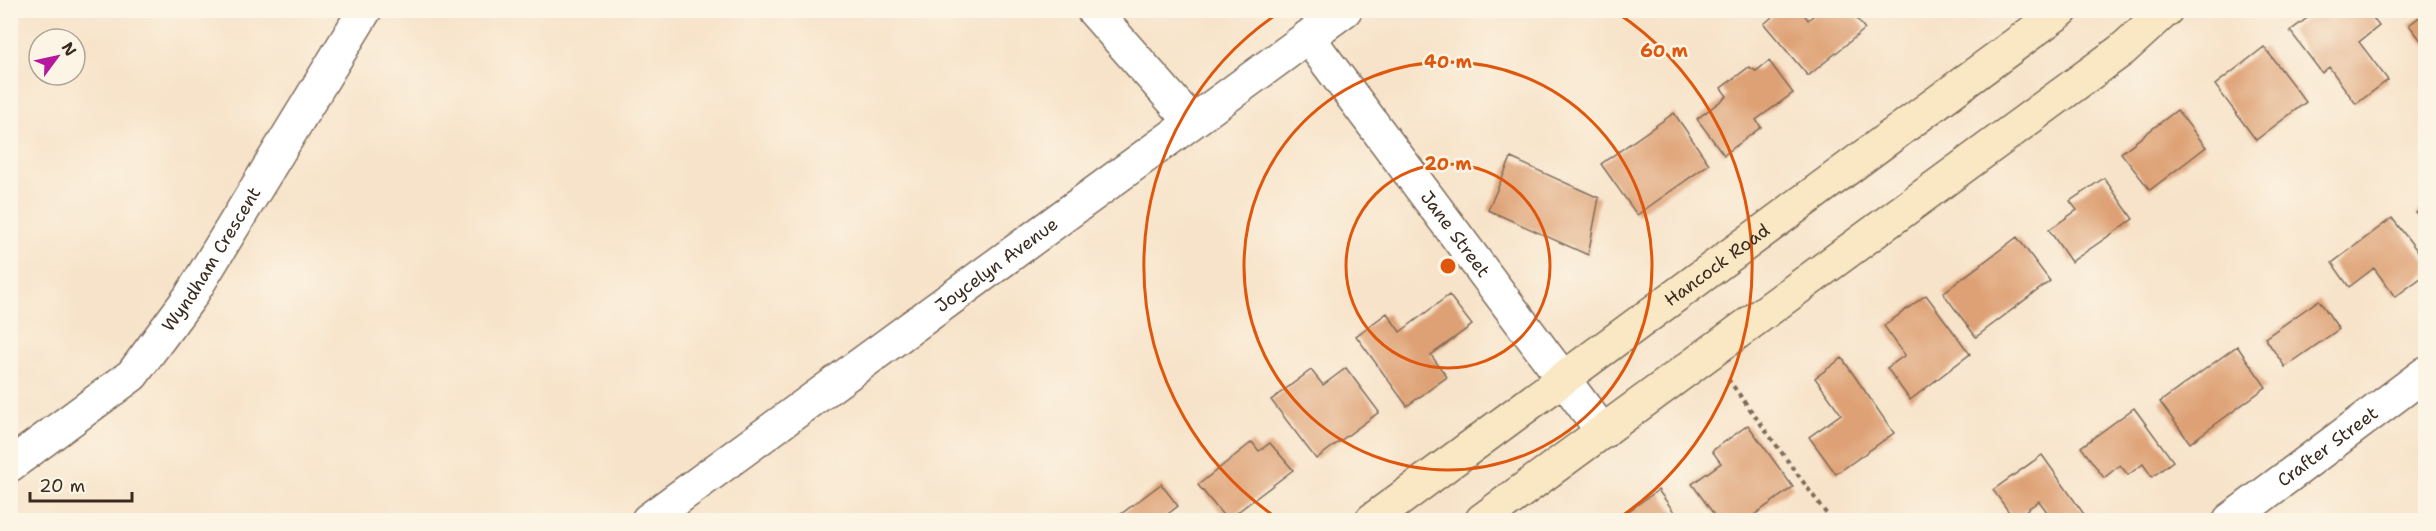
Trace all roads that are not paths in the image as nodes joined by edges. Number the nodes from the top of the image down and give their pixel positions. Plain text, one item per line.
1 (364, 10) edge
2 (1093, 10) edge
3 (1345, 10) edge
4 (2062, 10) edge
5 (2166, 10) edge
6 (1308, 37) junction
7 (1191, 121) junction
8 (2426, 373) edge
9 (1563, 380) junction
10 (1603, 432) junction
11 (10, 465) edge
12 (648, 520) edge
13 (1372, 520) edge
14 (1482, 520) edge
15 (2230, 520) edge

1 - 11 street, Wyndham Crescent
2 - 7 street
3 - 6 street, Joycelyn Avenue
4 - 9 main road, Hancock Road
5 - 10 main road
6 - 7 street, Joycelyn Avenue
6 - 9 street, Jane Street
7 - 12 street, Joycelyn Avenue
8 - 15 street, Crafter Street
9 - 10 street, Jane Street
9 - 13 main road, Hancock Road
10 - 14 main road

